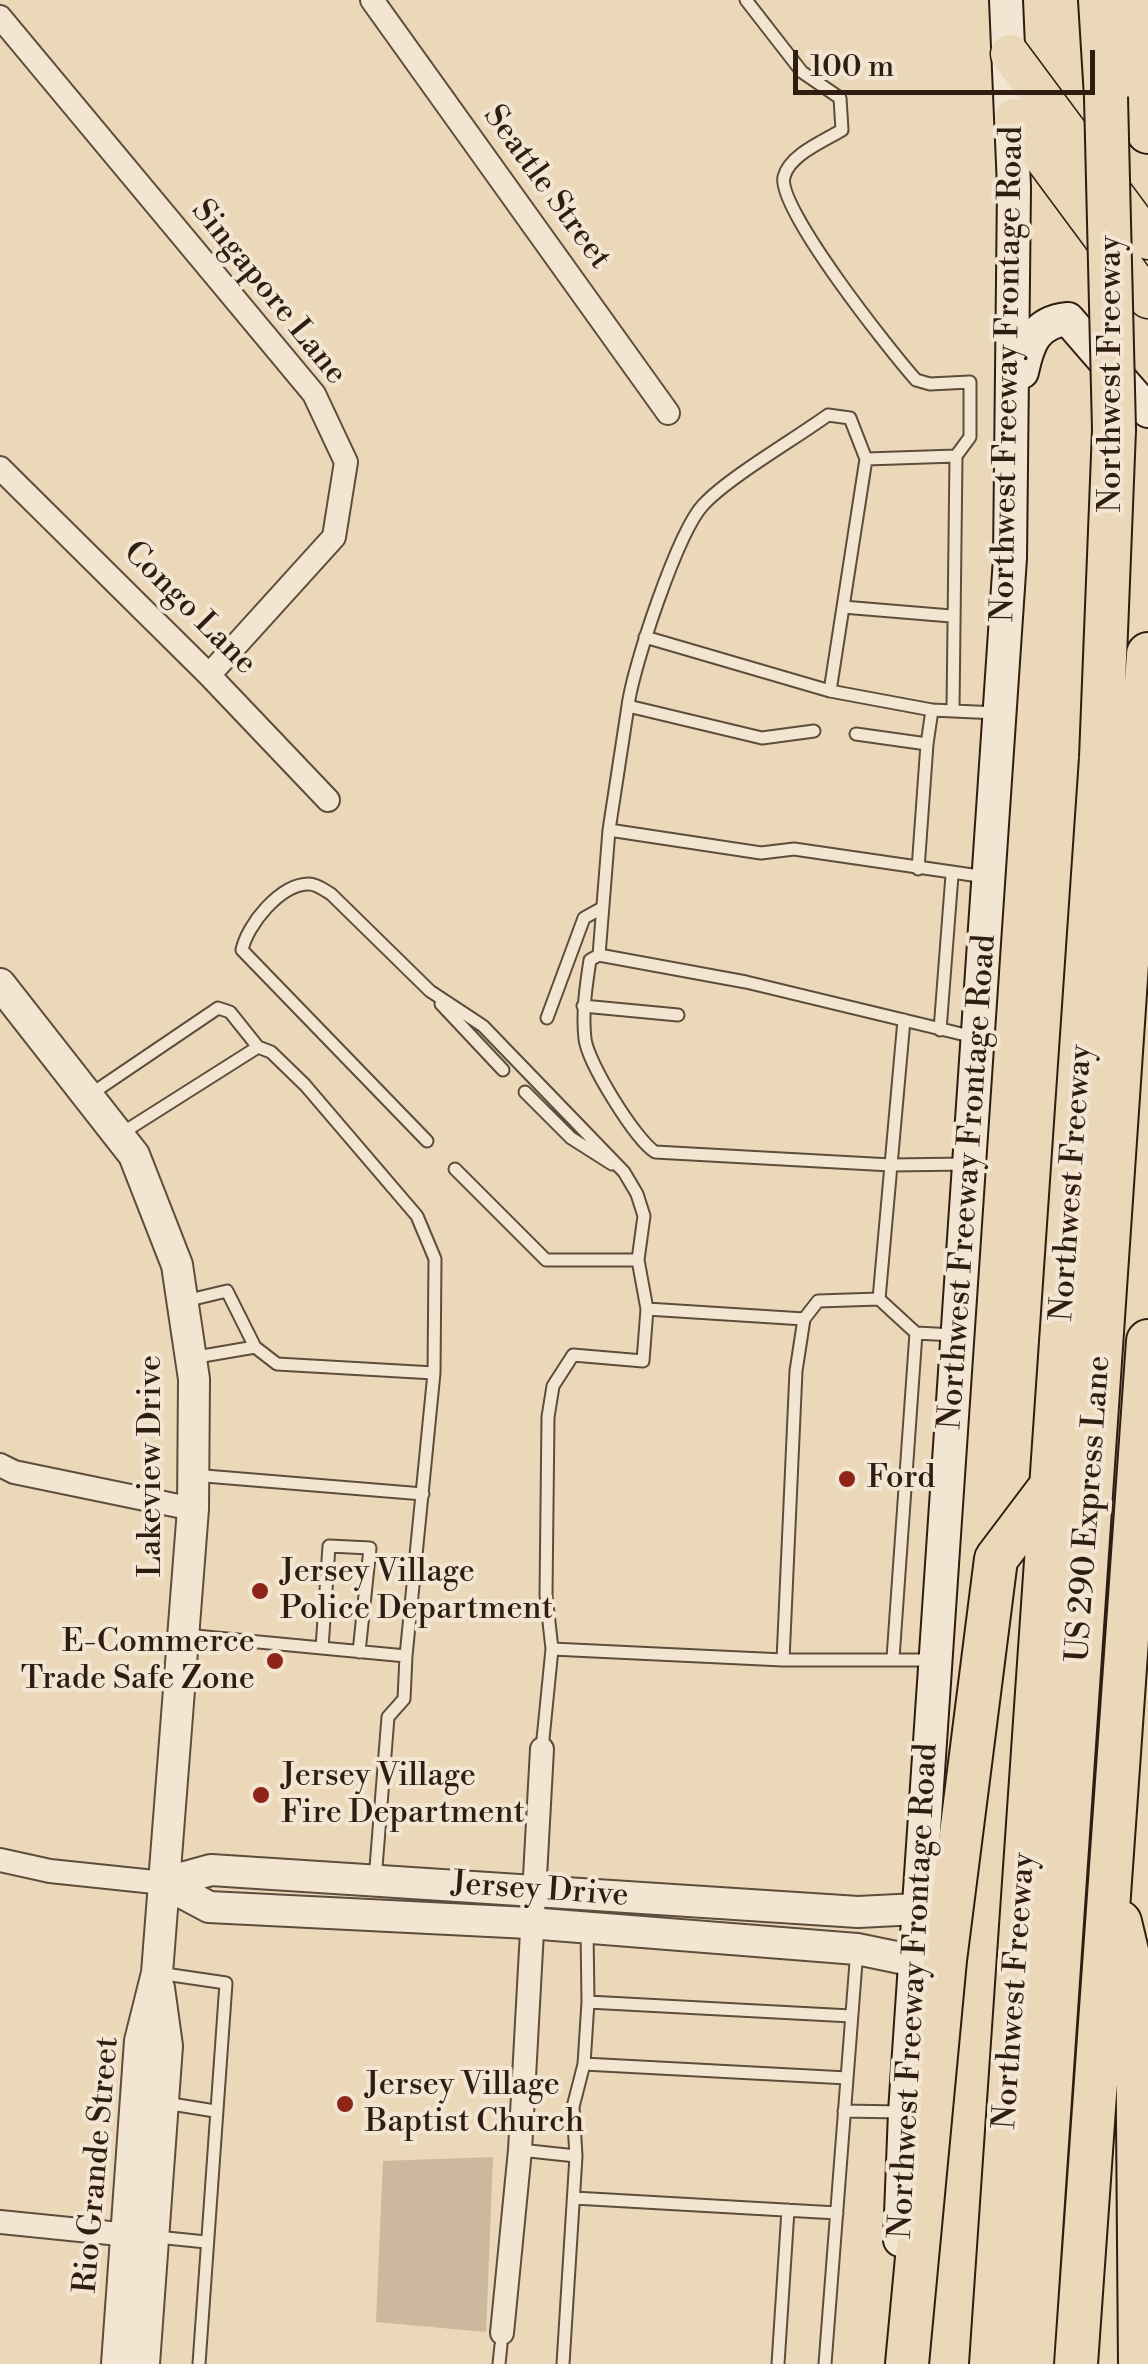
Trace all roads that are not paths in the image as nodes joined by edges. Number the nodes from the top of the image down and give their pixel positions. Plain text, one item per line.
1 (372, 0) edge
2 (746, 0) edge
3 (1006, 0) edge
4 (1100, 0) edge
5 (1138, 0) edge
6 (0, 17) edge
7 (1010, 54) junction
8 (1014, 118) junction
9 (1148, 132) edge
10 (1148, 240) edge
11 (1148, 299) edge
12 (1015, 400) junction
13 (668, 413) dead end
14 (1131, 420) edge
15 (956, 456) junction
16 (866, 459) junction
17 (0, 468) edge
18 (843, 607) junction
19 (951, 616) junction
20 (644, 637) junction
21 (1148, 654) edge
22 (210, 674) junction
23 (830, 692) junction
24 (628, 706) junction
25 (953, 708) junction
26 (932, 710) junction
27 (1001, 714) junction
28 (814, 731) dead end
29 (856, 734) dead end
30 (926, 744) junction
31 (328, 800) dead end
32 (609, 830) junction
33 (918, 870) junction
34 (952, 875) junction
35 (990, 877) junction
36 (602, 908) junction
37 (599, 955) junction
38 (0, 984) edge
39 (430, 990) junction
40 (583, 1006) junction
41 (678, 1014) dead end
42 (546, 1018) dead end
43 (904, 1020) junction
44 (940, 1030) junction
45 (978, 1038) junction
46 (258, 1047) junction
47 (503, 1070) dead end
48 (525, 1092) dead end
49 (89, 1095) junction
50 (119, 1135) junction
51 (427, 1141) dead end
52 (970, 1164) junction
53 (890, 1165) junction
54 (455, 1169) dead end
55 (624, 1172) junction
56 (638, 1260) junction
57 (879, 1299) junction
58 (182, 1302) junction
59 (647, 1309) junction
60 (804, 1318) junction
61 (916, 1333) junction
62 (958, 1335) junction
63 (1148, 1341) edge
64 (255, 1346) junction
65 (191, 1358) junction
66 (434, 1373) junction
67 (0, 1465) edge
68 (193, 1475) junction
69 (1051, 1486) junction
70 (423, 1494) junction
71 (193, 1509) junction
72 (184, 1635) junction
73 (322, 1648) junction
74 (552, 1650) junction
75 (359, 1652) junction
76 (406, 1656) junction
77 (894, 1658) junction
78 (783, 1660) junction
79 (936, 1660) junction
80 (542, 1749) joint
81 (0, 1860) edge
82 (375, 1880) junction
83 (1110, 1880) junction
84 (164, 1884) junction
85 (531, 1892) junction
86 (918, 1909) junction
87 (529, 1924) junction
88 (587, 1929) junction
89 (857, 1949) junction
90 (915, 1961) junction
91 (157, 1973) junction
92 (588, 2002) junction
93 (851, 2016) junction
94 (584, 2064) junction
95 (847, 2078) junction
96 (149, 2101) junction
97 (215, 2111) junction
98 (844, 2111) junction
99 (905, 2112) junction
100 (520, 2150) junction
101 (576, 2156) junction
102 (574, 2198) junction
103 (788, 2210) junction
104 (837, 2213) junction
105 (0, 2222) edge
106 (139, 2236) junction
107 (206, 2242) junction
108 (502, 2338) joint
109 (117, 2364) edge
110 (144, 2364) edge
111 (199, 2364) edge
112 (499, 2364) edge
113 (562, 2364) edge
114 (778, 2364) edge
115 (825, 2364) edge
116 (895, 2364) edge
117 (908, 2364) edge
118 (991, 2364) edge
119 (1032, 2364) edge
120 (1076, 2364) edge
121 (1140, 2364) edge

1 - 13 street, Seattle Street
2 - 15 lane
3 - 7 main road, Northwest Freeway Frontage Road
4 - 14 highway, Northwest Freeway, bridge
5 - 9 highway
6 - 22 street, Singapore Lane
7 - 8 main road, Northwest Freeway Frontage Road
7 - 10 main road
8 - 11 main road
8 - 12 main road, Northwest Freeway Frontage Road
12 - 14 main road
12 - 27 main road, Northwest Freeway Frontage Road
14 - 69 highway, Northwest Freeway
15 - 16 lane
15 - 19 lane
16 - 18 lane
16 - 20 lane
17 - 22 street, Congo Lane
18 - 19 lane
18 - 23 lane
19 - 25 lane
20 - 23 lane
20 - 24 lane
21 - 119 highway, US 290 Express Lane
22 - 31 street, Congo Lane
23 - 26 lane
24 - 28 lane
24 - 32 lane
25 - 26 lane
25 - 27 lane
26 - 30 lane
27 - 35 main road, Northwest Freeway Frontage Road
29 - 30 lane
30 - 33 lane
32 - 33 lane
32 - 36 lane
33 - 34 lane
34 - 35 lane
34 - 44 lane
35 - 45 main road, Northwest Freeway Frontage Road
36 - 37 lane
36 - 42 lane
37 - 40 lane
37 - 43 lane
38 - 49 street, Lakeview Drive
39 - 47 lane
39 - 51 lane
39 - 55 lane
40 - 41 lane
40 - 53 lane
43 - 44 lane
43 - 53 lane
44 - 45 lane
45 - 52 main road, Northwest Freeway Frontage Road
46 - 49 lane
46 - 50 lane
46 - 66 lane
48 - 55 lane
49 - 50 street, Lakeview Drive
50 - 58 street, Lakeview Drive
52 - 53 lane
52 - 62 main road, Northwest Freeway Frontage Road
53 - 57 lane
54 - 56 lane
55 - 56 lane
56 - 59 lane
57 - 60 lane
57 - 61 lane
58 - 64 lane
58 - 65 street, Lakeview Drive
59 - 60 lane
59 - 74 lane
60 - 78 lane
61 - 62 lane
61 - 77 lane
62 - 79 main road, Northwest Freeway Frontage Road
63 - 83 highway
64 - 65 lane
64 - 66 lane
65 - 68 street, Lakeview Drive
66 - 70 lane
67 - 71 street
68 - 70 lane
68 - 71 street, Lakeview Drive
69 - 117 highway
69 - 118 highway, Northwest Freeway
70 - 76 lane
71 - 72 street, Lakeview Drive
72 - 73 lane
72 - 84 street, Lakeview Drive
73 - 75 lane
73 - 75 lane
74 - 78 lane
74 - 80 lane
75 - 76 lane
76 - 82 lane
77 - 78 lane
77 - 79 lane
79 - 86 main road, Northwest Freeway Frontage Road
80 - 85 street
81 - 84 street, Jersey Drive
82 - 84 street, Jersey Drive
82 - 85 street, Jersey Drive
83 - 120 highway
83 - 121 highway
84 - 87 street, Jersey Drive
84 - 91 street, Rio Grande Street
85 - 86 street, Jersey Drive
85 - 87 street
86 - 90 main road, Northwest Freeway Frontage Road
87 - 88 street, Jersey Drive
87 - 100 street
88 - 89 street, Jersey Drive
88 - 92 lane
89 - 90 street, Jersey Drive
89 - 93 lane
90 - 99 main road, Northwest Freeway Frontage Road
91 - 96 street, Rio Grande Street
91 - 97 lane
92 - 93 lane
92 - 94 lane
93 - 95 lane
94 - 95 lane
94 - 101 lane
95 - 98 lane
96 - 97 lane
96 - 106 street, Rio Grande Street
97 - 107 lane
98 - 99 lane
98 - 104 lane
99 - 116 main road, Northwest Freeway Frontage Road
100 - 101 lane
100 - 108 street
101 - 102 lane
102 - 103 lane
102 - 113 lane
103 - 104 lane
103 - 114 lane
104 - 115 lane
105 - 106 street
106 - 107 lane
106 - 109 street, Rio Grande Street
106 - 110 street, Rio Grande Street
107 - 111 lane
108 - 112 lane

